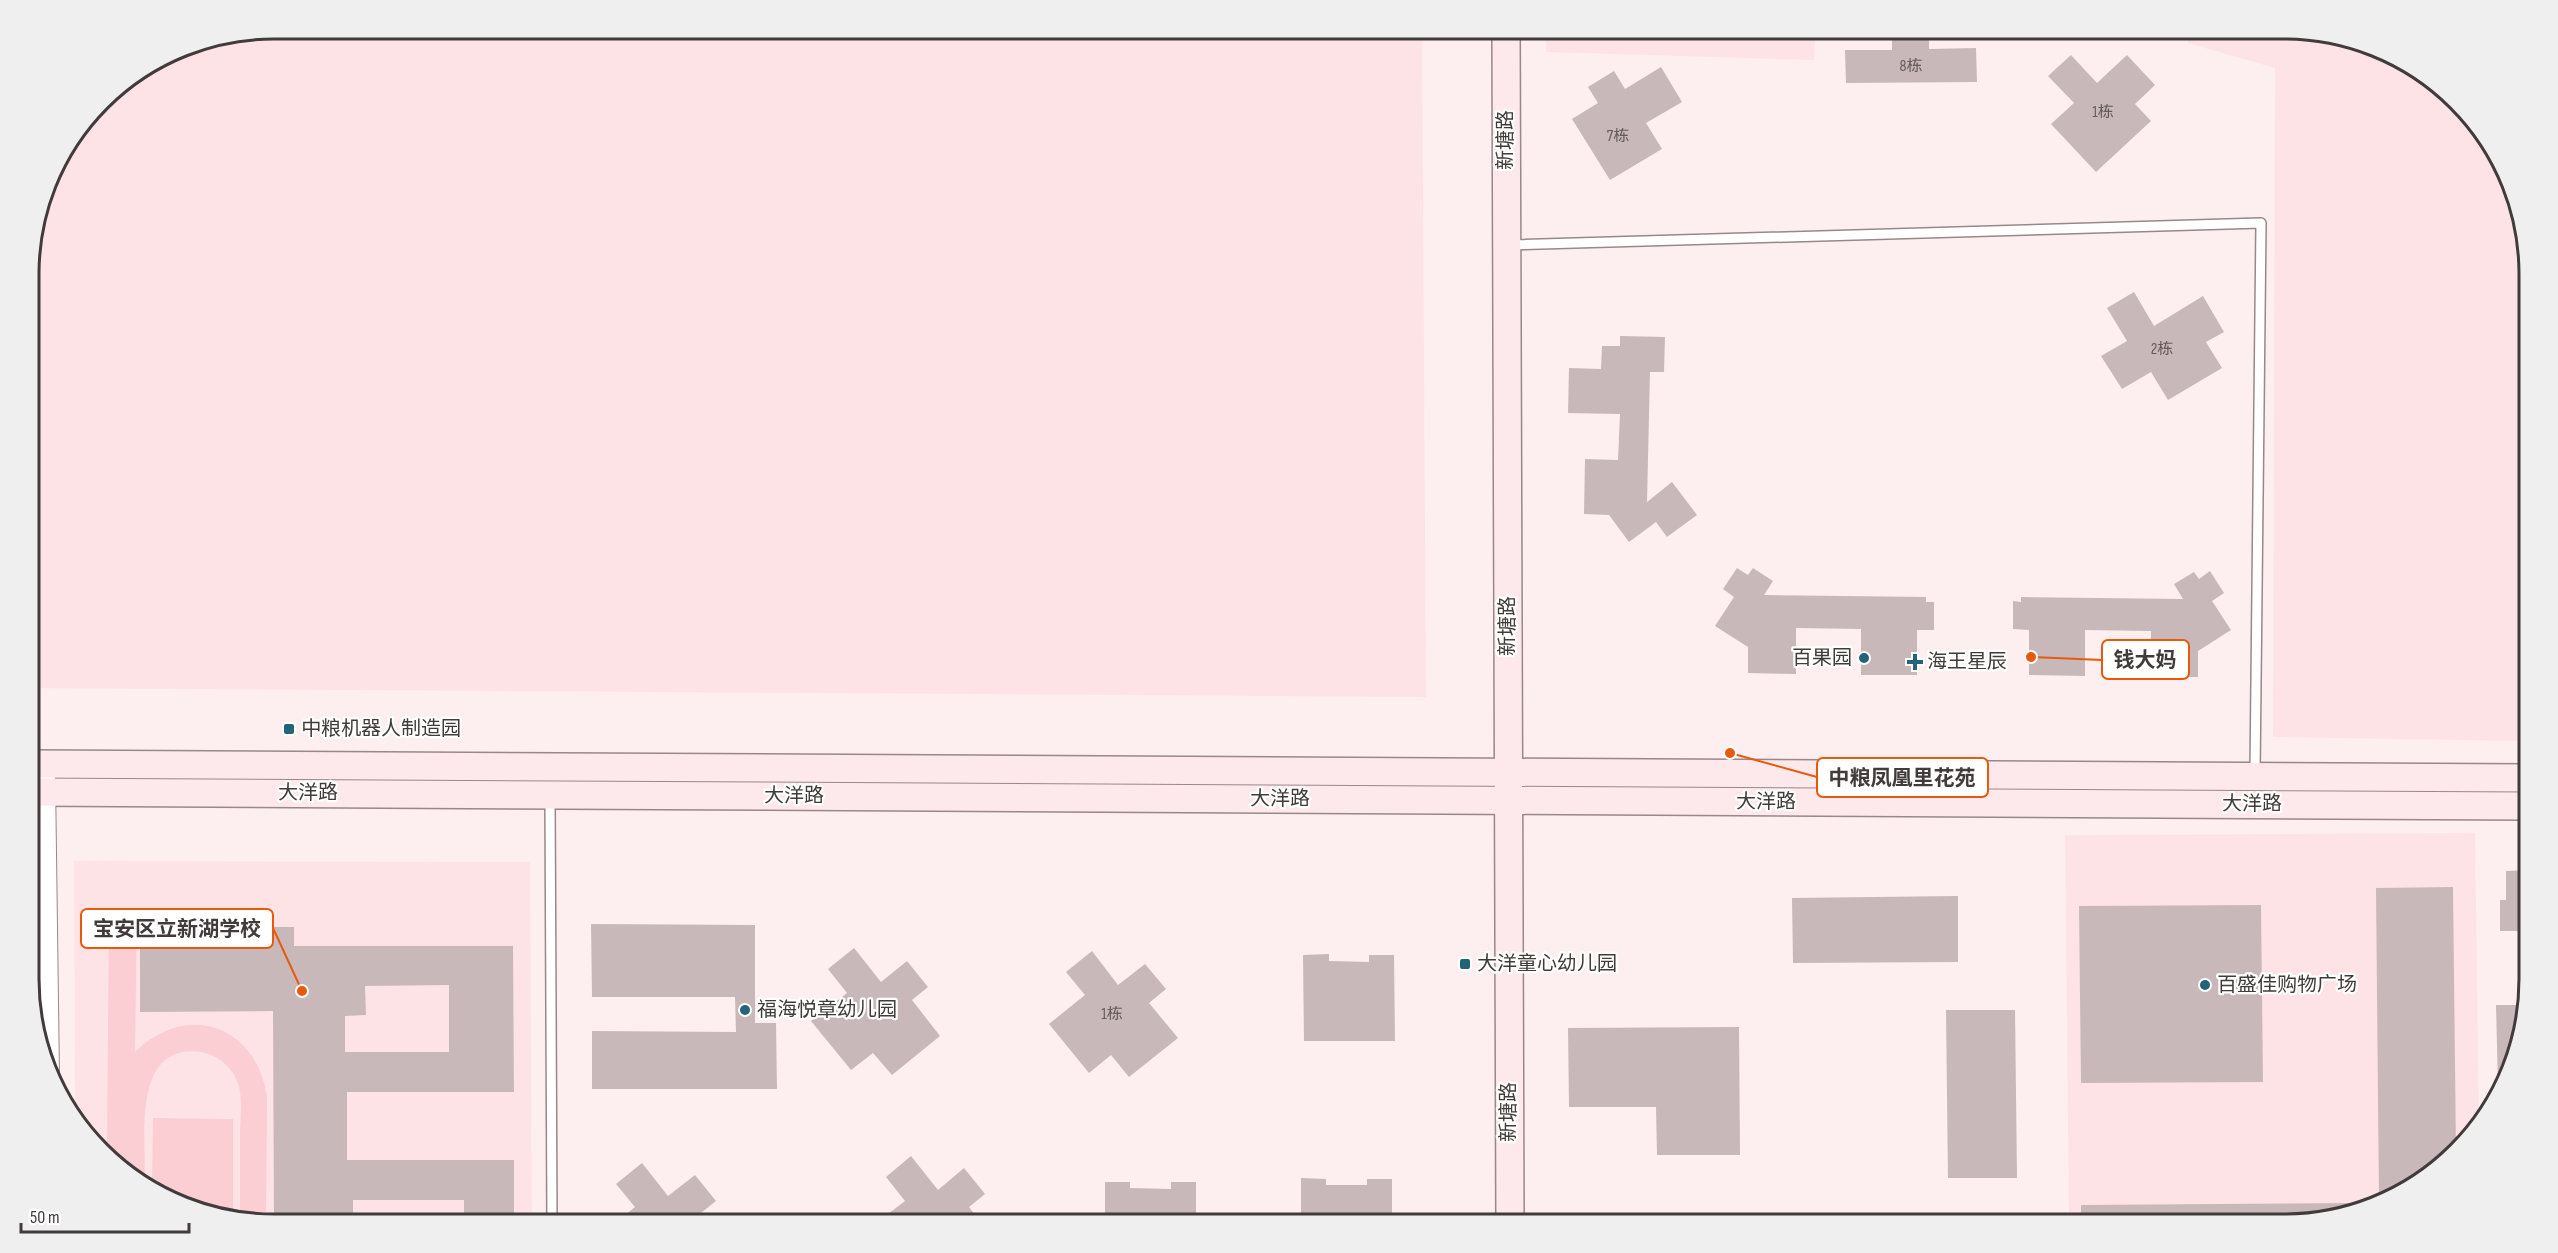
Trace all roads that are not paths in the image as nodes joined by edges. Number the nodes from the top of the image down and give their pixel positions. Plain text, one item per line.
1 (1506, 39) edge
2 (1507, 245) junction
3 (39, 764) edge
4 (1508, 772) junction
5 (2255, 777) junction
6 (2519, 778) edge
7 (39, 792) edge
8 (550, 795) junction
9 (1508, 800) junction
10 (2519, 806) edge
11 (39, 818) edge
12 (48, 1043) edge
13 (552, 1214) edge
14 (1510, 1214) edge

1 - 2 street, 新塘路
2 - 4 street, 新塘路
2 - 5 lane
3 - 4 street, 大洋路
4 - 5 street, 大洋路
4 - 9 street, 新塘路
5 - 6 street, 大洋路
7 - 8 street, 大洋路
8 - 9 street, 大洋路
8 - 13 lane
9 - 10 street, 大洋路
9 - 14 street, 新塘路
11 - 12 street

